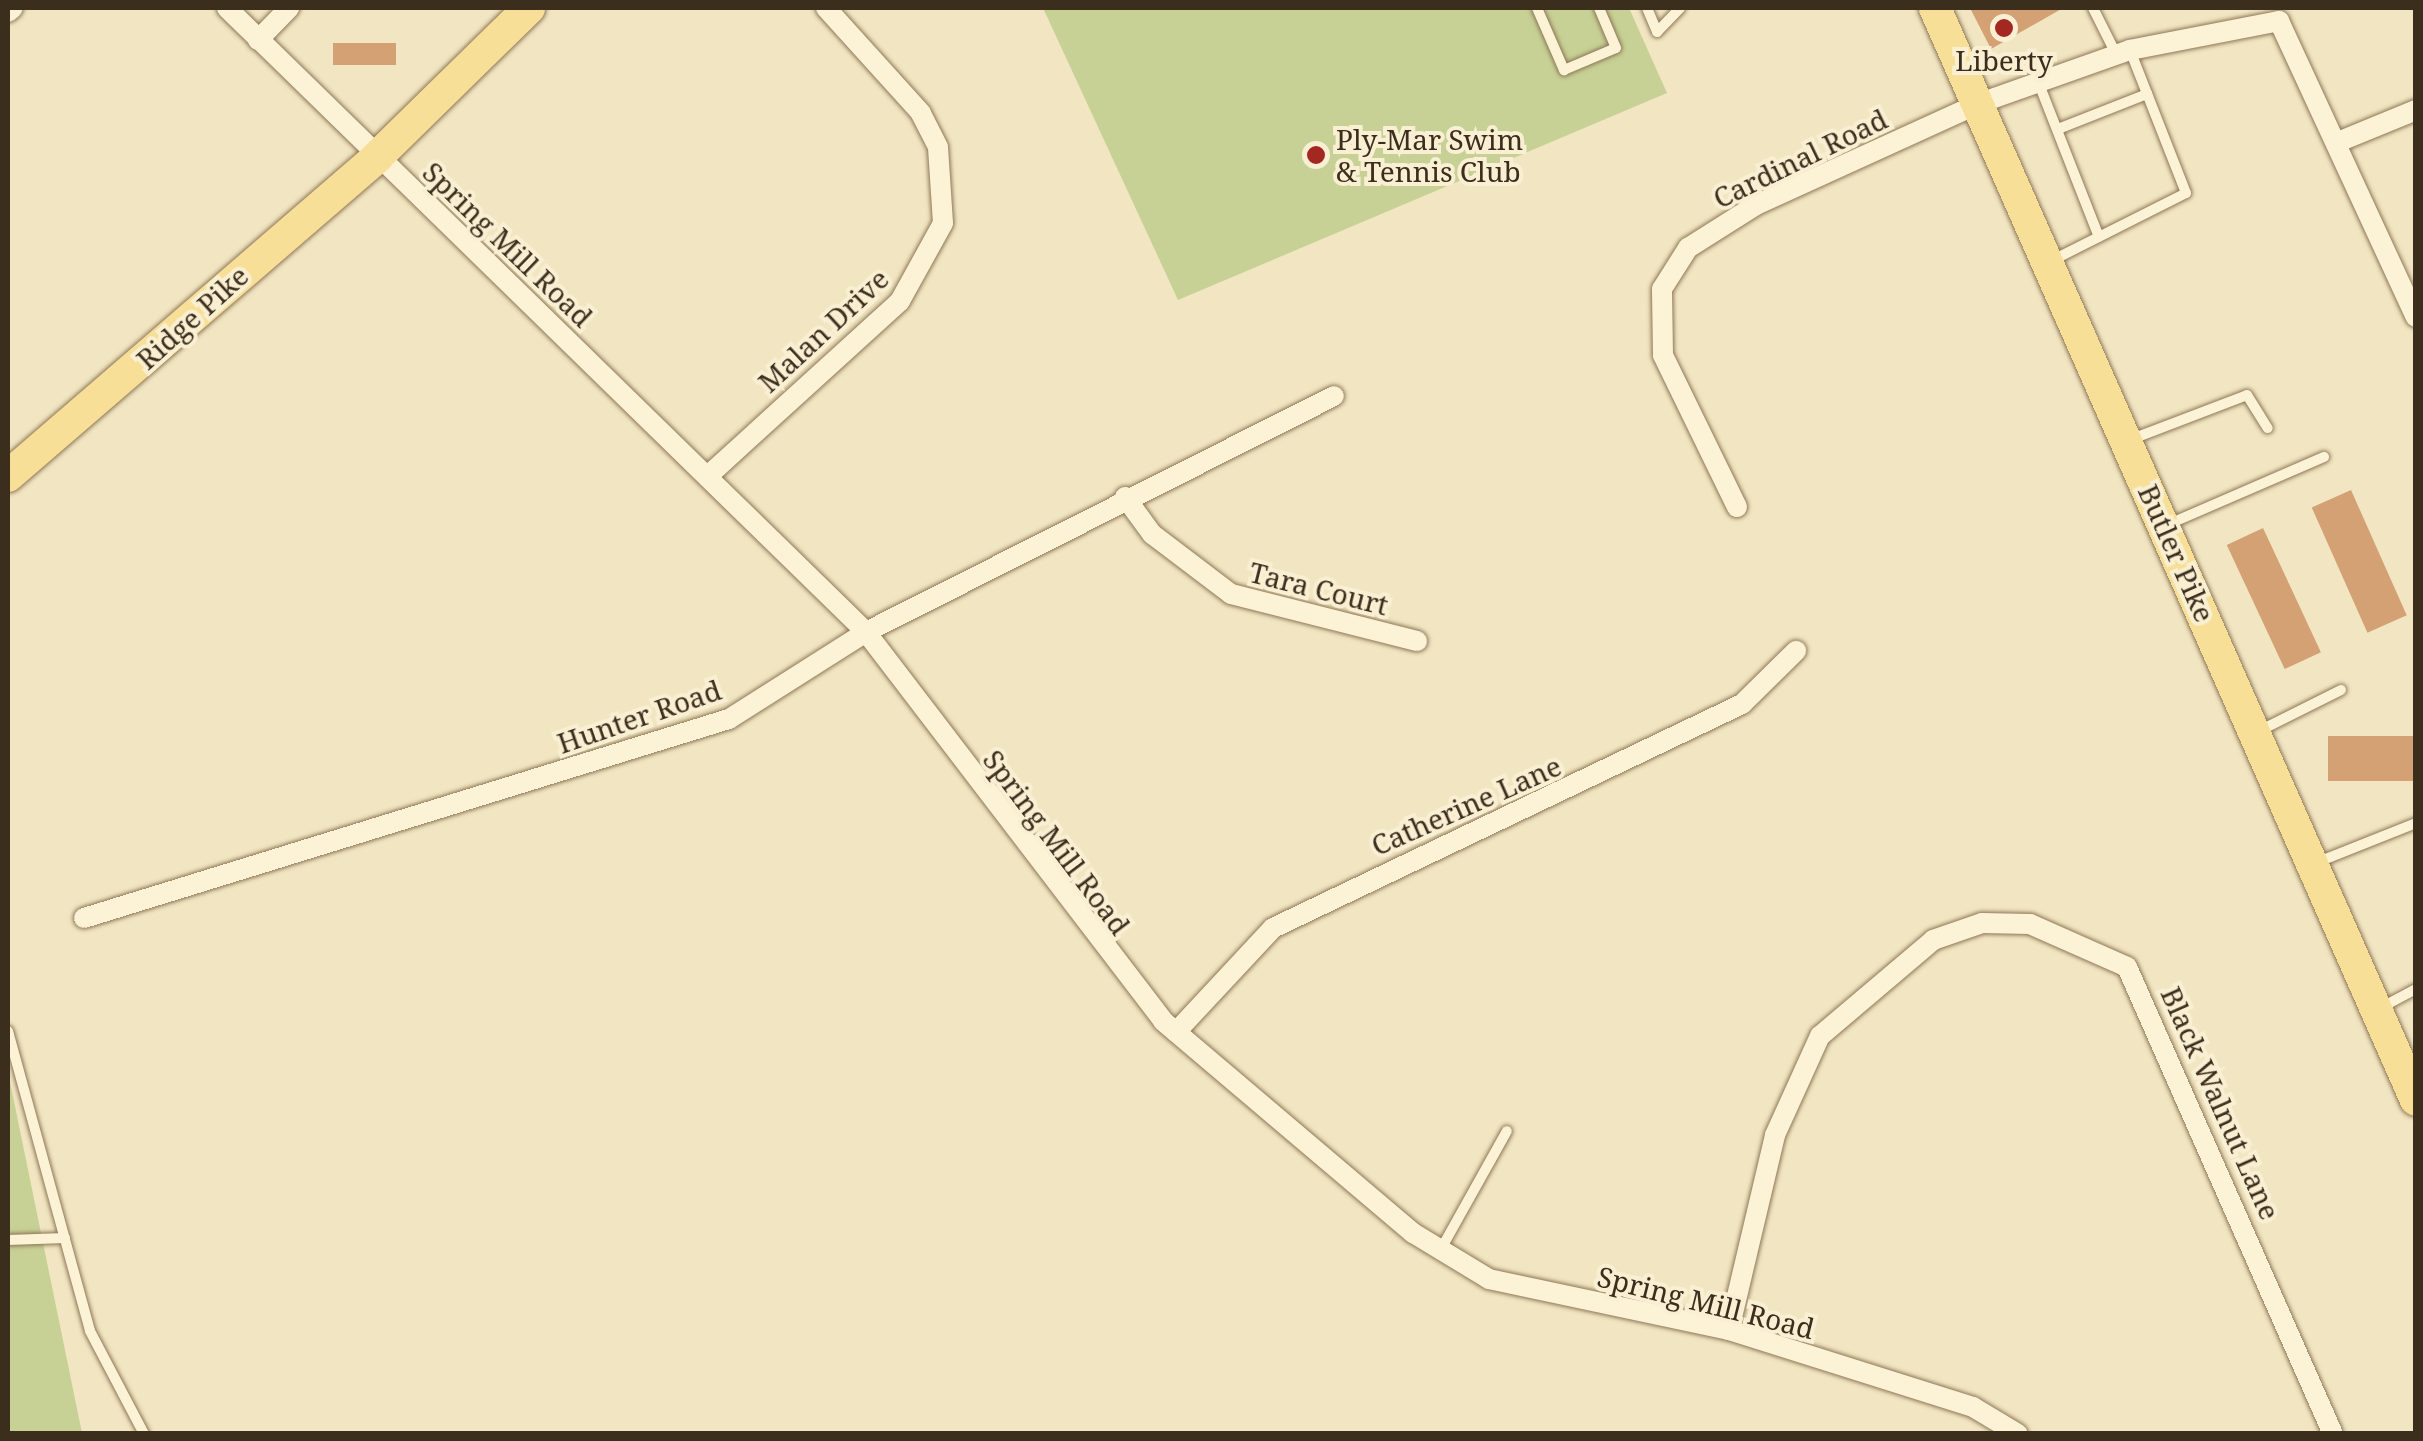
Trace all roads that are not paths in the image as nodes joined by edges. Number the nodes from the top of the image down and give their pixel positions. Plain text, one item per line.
1 (227, 8) edge
2 (290, 8) edge
3 (529, 8) edge
4 (826, 8) edge
5 (1537, 8) edge
6 (1599, 8) edge
7 (1646, 8) edge
8 (1680, 8) edge
9 (1936, 8) edge
10 (2094, 8) edge
11 (2280, 14) edge
12 (258, 40) junction
13 (2123, 52) junction
14 (2039, 84) junction
15 (2147, 94) junction
16 (1980, 103) junction
17 (2416, 110) edge
18 (2058, 129) junction
19 (2338, 142) junction
20 (377, 157) junction
21 (2099, 236) junction
22 (2049, 262) junction
23 (2416, 317) edge
24 (1334, 396) dead end
25 (2268, 428) dead end
26 (2128, 441) junction
27 (2324, 457) dead end
28 (710, 474) junction
29 (8, 476) edge
30 (1125, 497) junction
31 (1737, 507) dead end
32 (2164, 526) junction
33 (866, 632) junction
34 (1417, 641) dead end
35 (1796, 651) dead end
36 (2341, 690) dead end
37 (2255, 732) junction
38 (2416, 823) edge
39 (2312, 864) junction
40 (84, 918) dead end
41 (2416, 989) edge
42 (2376, 1010) junction
43 (8, 1031) edge
44 (1176, 1032) junction
45 (2416, 1100) edge
46 (1507, 1131) dead end
47 (65, 1238) junction
48 (8, 1240) edge
49 (1441, 1249) junction
50 (1729, 1330) junction
51 (144, 1434) edge
52 (2018, 1434) edge
53 (2333, 1434) edge

1 - 12 street, Spring Mill Road
2 - 12 street
3 - 20 main road, Ridge Pike
4 - 28 street, Malan Drive
5 - 6 lane
7 - 8 lane
9 - 16 main road, Butler Pike
10 - 13 lane
11 - 13 street, Cardinal Road
11 - 19 street
12 - 20 street, Spring Mill Road
13 - 14 street, Cardinal Road
13 - 15 lane
14 - 16 street, Cardinal Road
14 - 18 lane
15 - 18 lane
15 - 21 lane
16 - 22 main road, Butler Pike
16 - 31 street, Cardinal Road
17 - 19 street
18 - 21 lane
19 - 23 street
20 - 28 street, Spring Mill Road
20 - 29 main road, Ridge Pike
21 - 22 lane
22 - 26 main road, Butler Pike
24 - 30 street, Hunter Road
25 - 26 lane
26 - 32 main road, Butler Pike
27 - 32 lane
28 - 33 street, Spring Mill Road
30 - 33 street, Hunter Road
30 - 34 street, Tara Court
32 - 37 main road, Butler Pike
33 - 40 street, Hunter Road
33 - 44 street, Spring Mill Road
35 - 44 street, Catherine Lane
36 - 37 lane
37 - 39 main road, Butler Pike
38 - 39 lane
39 - 42 main road, Butler Pike
41 - 42 lane
42 - 45 main road, Butler Pike
43 - 47 lane
44 - 49 street, Spring Mill Road
46 - 49 lane
47 - 48 lane
47 - 51 lane
49 - 50 street, Spring Mill Road
50 - 52 street, Spring Mill Road
50 - 53 street, Black Walnut Lane

